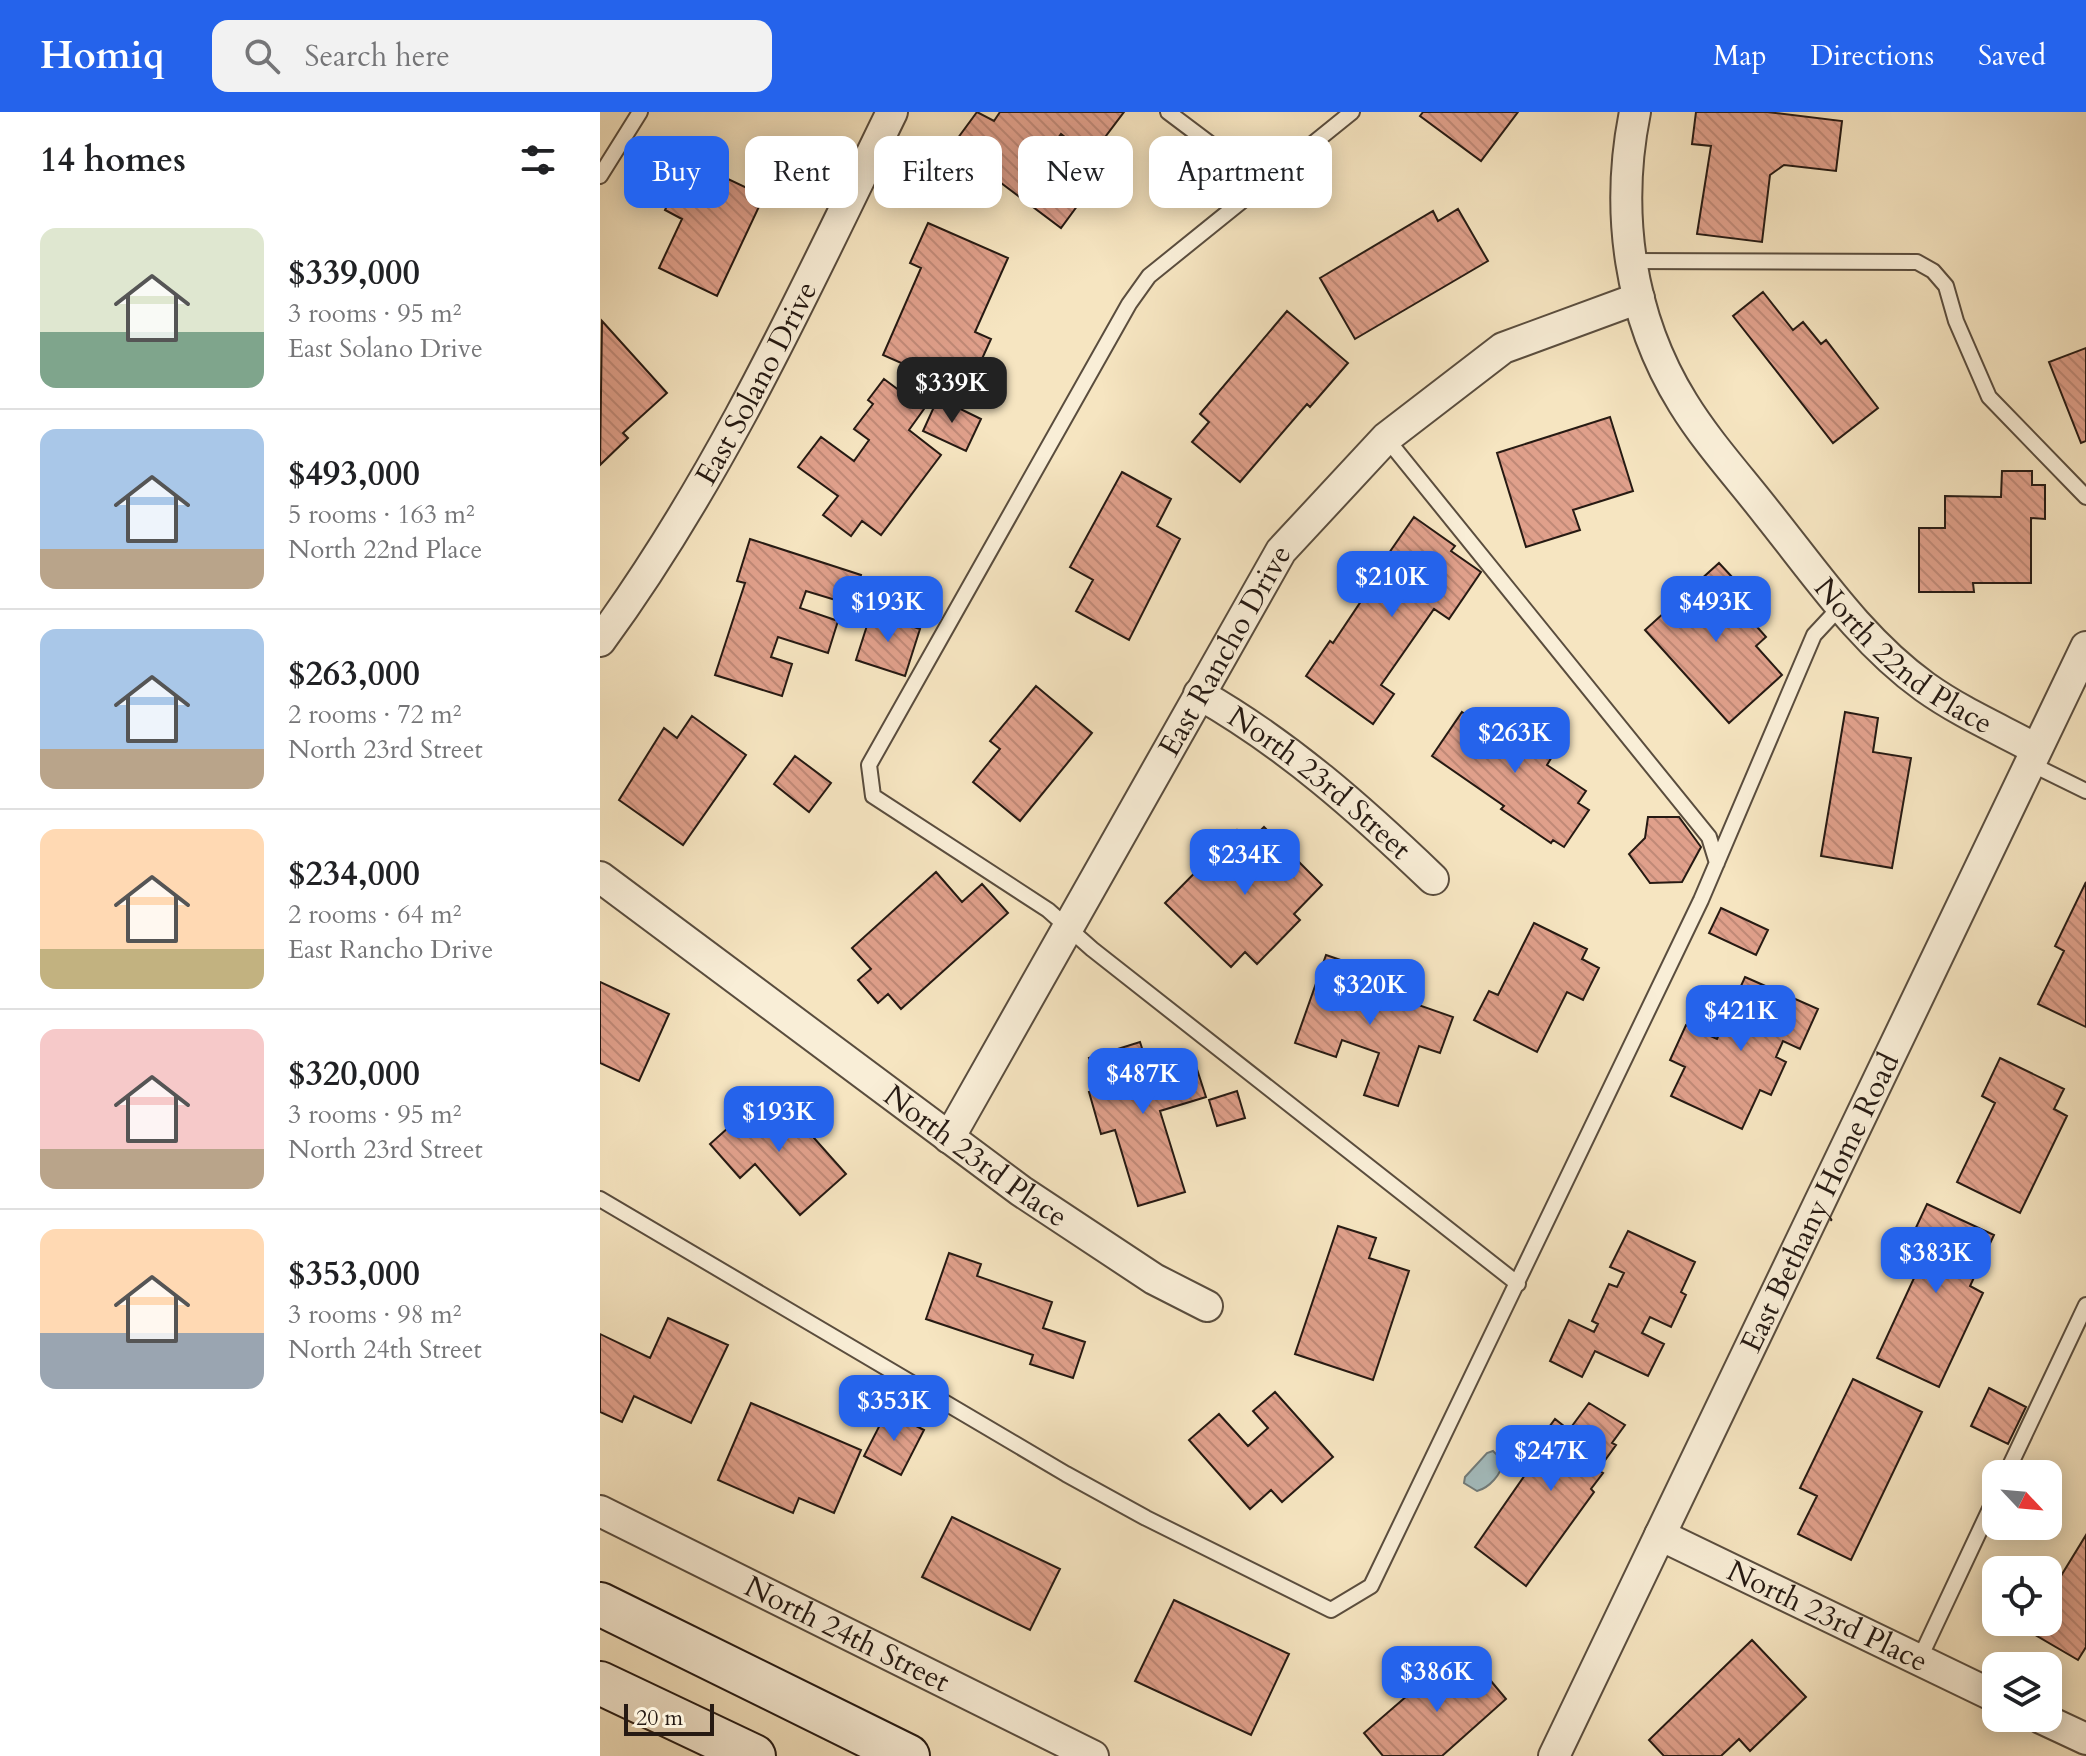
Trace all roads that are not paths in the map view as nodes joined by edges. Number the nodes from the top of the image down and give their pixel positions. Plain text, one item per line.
1 (640, 112) edge
2 (892, 112) edge
3 (1168, 112) edge
4 (1352, 112) edge
5 (1635, 112) edge
6 (1200, 136) edge
7 (1321, 136) edge
8 (600, 176) edge
9 (1230, 208) edge
10 (1630, 261) junction
11 (1639, 298) junction
12 (1386, 438) junction
13 (2086, 497) edge
14 (1841, 606) junction
15 (600, 641) edge
16 (2086, 647) edge
17 (1199, 694) junction
18 (2033, 756) junction
19 (2086, 791) edge
20 (1717, 863) junction
21 (600, 877) edge
22 (1433, 879) dead end
23 (1067, 927) junction
24 (949, 1138) junction
25 (600, 1199) edge
26 (1518, 1284) junction
27 (2086, 1305) edge
28 (1207, 1306) dead end
29 (2013, 1460) edge
30 (600, 1511) edge
31 (1982, 1526) edge
32 (1660, 1535) junction
33 (600, 1604) edge
34 (1919, 1660) junction
35 (600, 1683) edge
36 (1982, 1690) edge
37 (2062, 1728) edge
38 (2086, 1739) edge
39 (754, 1756) edge
40 (908, 1756) edge
41 (1093, 1756) edge
42 (1554, 1756) edge

1 - 8 lane
2 - 15 street, East Solano Drive
3 - 6 lane
4 - 7 lane
5 - 10 street, North 22nd Place
9 - 23 lane
10 - 11 street, North 22nd Place
10 - 13 lane
11 - 12 street, East Rancho Drive
11 - 14 street, North 22nd Place
12 - 17 street, East Rancho Drive
12 - 20 lane
14 - 18 street, North 22nd Place
14 - 20 lane
16 - 18 street, East Bethany Home Road
17 - 22 street, North 23rd Street
17 - 23 street, East Rancho Drive
18 - 19 lane
18 - 32 street, East Bethany Home Road
20 - 26 lane
21 - 24 street, North 23rd Place
23 - 24 street, East Rancho Drive
23 - 26 lane
24 - 28 street, North 23rd Place
25 - 26 lane
27 - 29 lane
30 - 41 street, North 24th Street
31 - 34 lane
32 - 34 street, North 23rd Place
32 - 42 street, East Bethany Home Road
33 - 40 main road
34 - 36 street, North 23rd Place
35 - 39 main road
37 - 38 street

